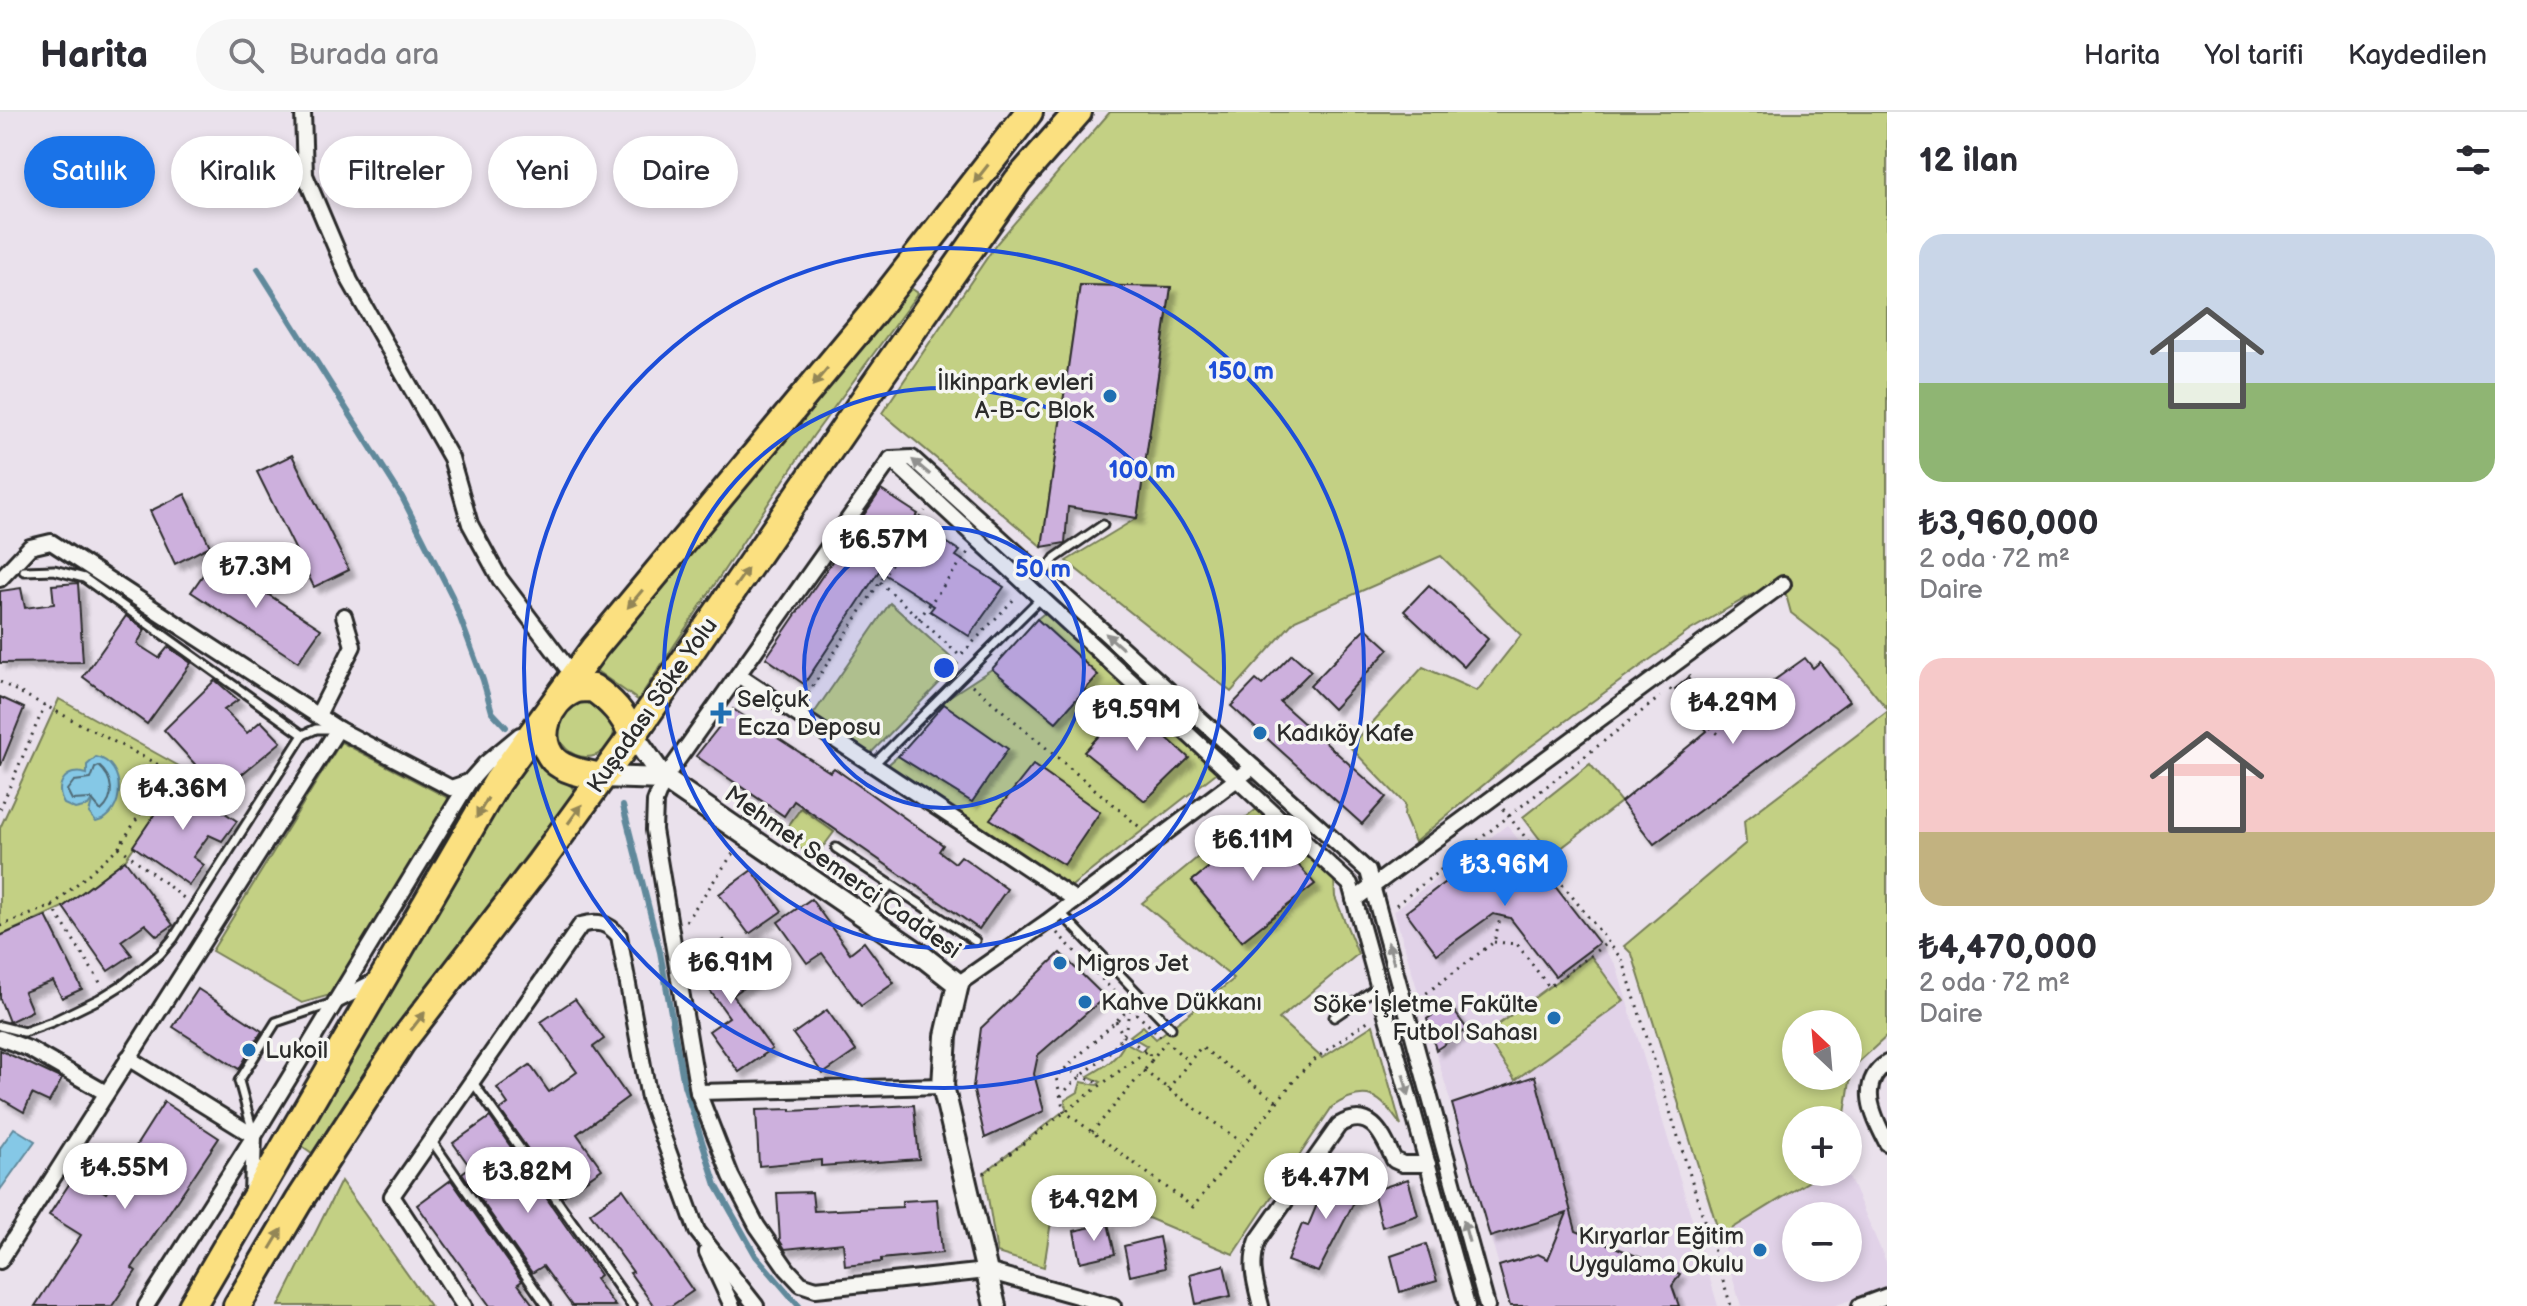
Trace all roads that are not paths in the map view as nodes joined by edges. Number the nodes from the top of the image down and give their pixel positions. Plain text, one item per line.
1 (303, 112) edge
2 (1029, 112) edge
3 (1078, 112) edge
4 (891, 459) junction
5 (1103, 525) dead end
6 (24, 571) dead end
7 (1043, 576) junction
8 (0, 579) edge
9 (1783, 584) dead end
10 (1040, 600) junction
11 (344, 616) dead end
12 (738, 675) junction
13 (583, 682) junction
14 (553, 706) junction
15 (318, 715) junction
16 (338, 729) junction
17 (303, 735) junction
18 (633, 735) junction
19 (873, 765) junction
20 (1253, 767) junction
21 (602, 777) junction
22 (664, 779) junction
23 (1236, 779) junction
24 (469, 782) junction
25 (836, 848) dead end
26 (1375, 883) junction
27 (890, 885) junction
28 (1076, 900) junction
29 (1354, 900) junction
30 (1060, 912) junction
31 (866, 917) junction
32 (975, 941) dead end
33 (386, 976) junction
34 (958, 984) junction
35 (1379, 986) junction
36 (335, 1002) junction
37 (1334, 1017) dead end
38 (0, 1026) edge
39 (1171, 1028) dead end
40 (0, 1038) edge
41 (128, 1058) junction
42 (1887, 1063) edge
43 (472, 1081) junction
44 (943, 1086) junction
45 (698, 1092) junction
46 (106, 1093) junction
47 (254, 1136) junction
48 (431, 1140) junction
49 (1887, 1143) edge
50 (1428, 1164) junction
51 (251, 1204) junction
52 (697, 1231) junction
53 (0, 1261) edge
54 (987, 1271) junction
55 (1887, 1296) edge
56 (146, 1306) edge
57 (192, 1306) edge
58 (237, 1306) edge
59 (464, 1306) edge
60 (547, 1306) edge
61 (632, 1306) edge
62 (732, 1306) edge
63 (756, 1306) edge
64 (995, 1306) edge
65 (1113, 1306) edge
66 (1261, 1306) edge
67 (1467, 1306) edge
68 (1487, 1306) edge
69 (1860, 1306) edge

1 - 13 street
2 -> 13 highway
18 -> 3 highway, Kuşadası Söke Yolu
7 -> 4 street
4 - 10 street
4 - 12 street
5 - 7 lane
6 - 17 lane
20 -> 7 street
8 - 15 street
9 - 26 street
10 - 19 lane
10 - 23 street
11 - 15 street
12 - 19 street
12 - 22 street
13 - 14 highway
13 - 18 highway
14 - 21 highway
14 - 24 street
14 -> 33 highway
15 - 16 street
16 - 17 lane
16 - 24 street
16 - 41 street
17 - 38 lane
18 - 21 highway, Kuşadası Söke Yolu
18 - 22 street, Mehmet Semerci Caddesi
19 - 28 street
20 - 23 street
20 - 26 street
21 - 22 street
58 -> 21 highway, Kuşadası Söke Yolu
22 - 31 street, Mehmet Semerci Caddesi
22 - 45 street
23 - 28 street
23 - 29 street
24 - 36 street
25 - 27 lane
26 - 29 street
68 -> 26 street
27 - 31 lane
27 - 32 lane
28 - 30 street
29 - 35 street
30 - 34 street
30 - 39 lane
31 - 34 street, Mehmet Semerci Caddesi
33 - 36 street
33 - 51 highway
34 - 44 street, Mehmet Semerci Caddesi
35 - 37 lane
35 -> 50 street
36 - 47 street
36 - 47 lane
40 - 46 street
41 - 46 street
41 - 47 street
42 - 49 street
43 - 48 street
43 - 52 street
43 - 61 lane
44 - 45 street
44 - 54 street, Mehmet Semerci Caddesi
45 - 54 street
46 - 53 street
47 - 51 street
47 - 56 street
48 - 59 street
48 - 60 lane
50 - 66 street
50 - 67 street
51 - 57 highway
52 - 62 street
52 - 63 street
54 - 64 street, Mehmet Semerci Caddesi
54 - 65 street
55 - 69 street

